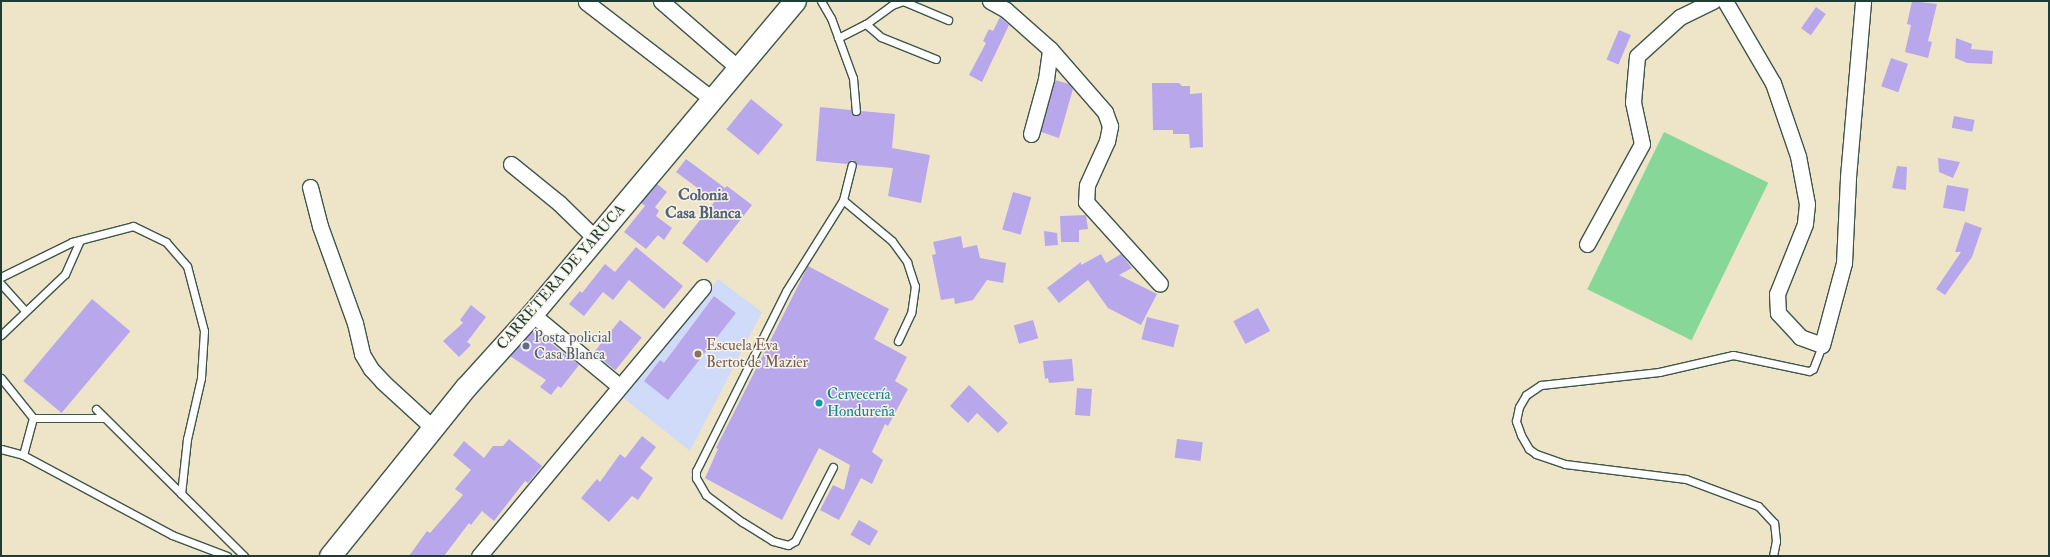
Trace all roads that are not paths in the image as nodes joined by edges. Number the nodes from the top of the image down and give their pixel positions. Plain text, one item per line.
1 (661, 1) edge
2 (795, 1) edge
3 (821, 1) edge
4 (990, 1) edge
5 (1713, 1) edge
6 (1725, 1) edge
7 (1862, 1) edge
8 (586, 2) edge
9 (948, 20) dead end
10 (866, 24) junction
11 (838, 38) junction
12 (1050, 49) junction
13 (936, 59) dead end
14 (738, 68) junction
15 (712, 99) junction
16 (856, 111) dead end
17 (1030, 134) dead end
18 (511, 164) dead end
19 (852, 165) dead end
20 (310, 188) dead end
21 (843, 200) junction
22 (595, 238) junction
23 (80, 240) junction
24 (1587, 244) dead end
25 (1, 277) edge
26 (1, 284) edge
27 (1160, 284) dead end
28 (703, 287) dead end
29 (25, 311) junction
30 (532, 314) junction
31 (1, 335) edge
32 (898, 341) dead end
33 (1822, 345) junction
34 (1, 378) edge
35 (619, 386) junction
36 (96, 409) dead end
37 (33, 418) junction
38 (104, 418) junction
39 (433, 428) junction
40 (1, 449) edge
41 (23, 455) junction
42 (833, 467) dead end
43 (181, 494) junction
44 (227, 556) edge
45 (244, 556) edge
46 (330, 556) edge
47 (479, 556) edge
48 (1773, 556) edge

1 - 14 street
2 - 14 street, CARRETERA DE YARUCA
3 - 11 lane
4 - 12 street
5 - 24 street
6 - 33 street
7 - 33 street
8 - 15 street
9 - 10 lane
10 - 11 lane
10 - 13 lane
11 - 16 lane
12 - 17 street
12 - 27 street
14 - 15 street, CARRETERA DE YARUCA
15 - 22 street, CARRETERA DE YARUCA
18 - 22 street
19 - 21 lane
20 - 39 street
21 - 32 lane
21 - 42 lane
22 - 30 street, CARRETERA DE YARUCA
23 - 25 lane
23 - 29 lane
23 - 43 lane
26 - 29 lane
28 - 35 street
29 - 31 lane
30 - 35 street
30 - 39 street, CARRETERA DE YARUCA
33 - 48 lane
34 - 37 lane
35 - 47 street
36 - 38 lane
37 - 38 lane
37 - 41 lane
38 - 43 lane
39 - 46 street, CARRETERA DE YARUCA
40 - 41 lane
41 - 44 lane
43 - 45 lane

